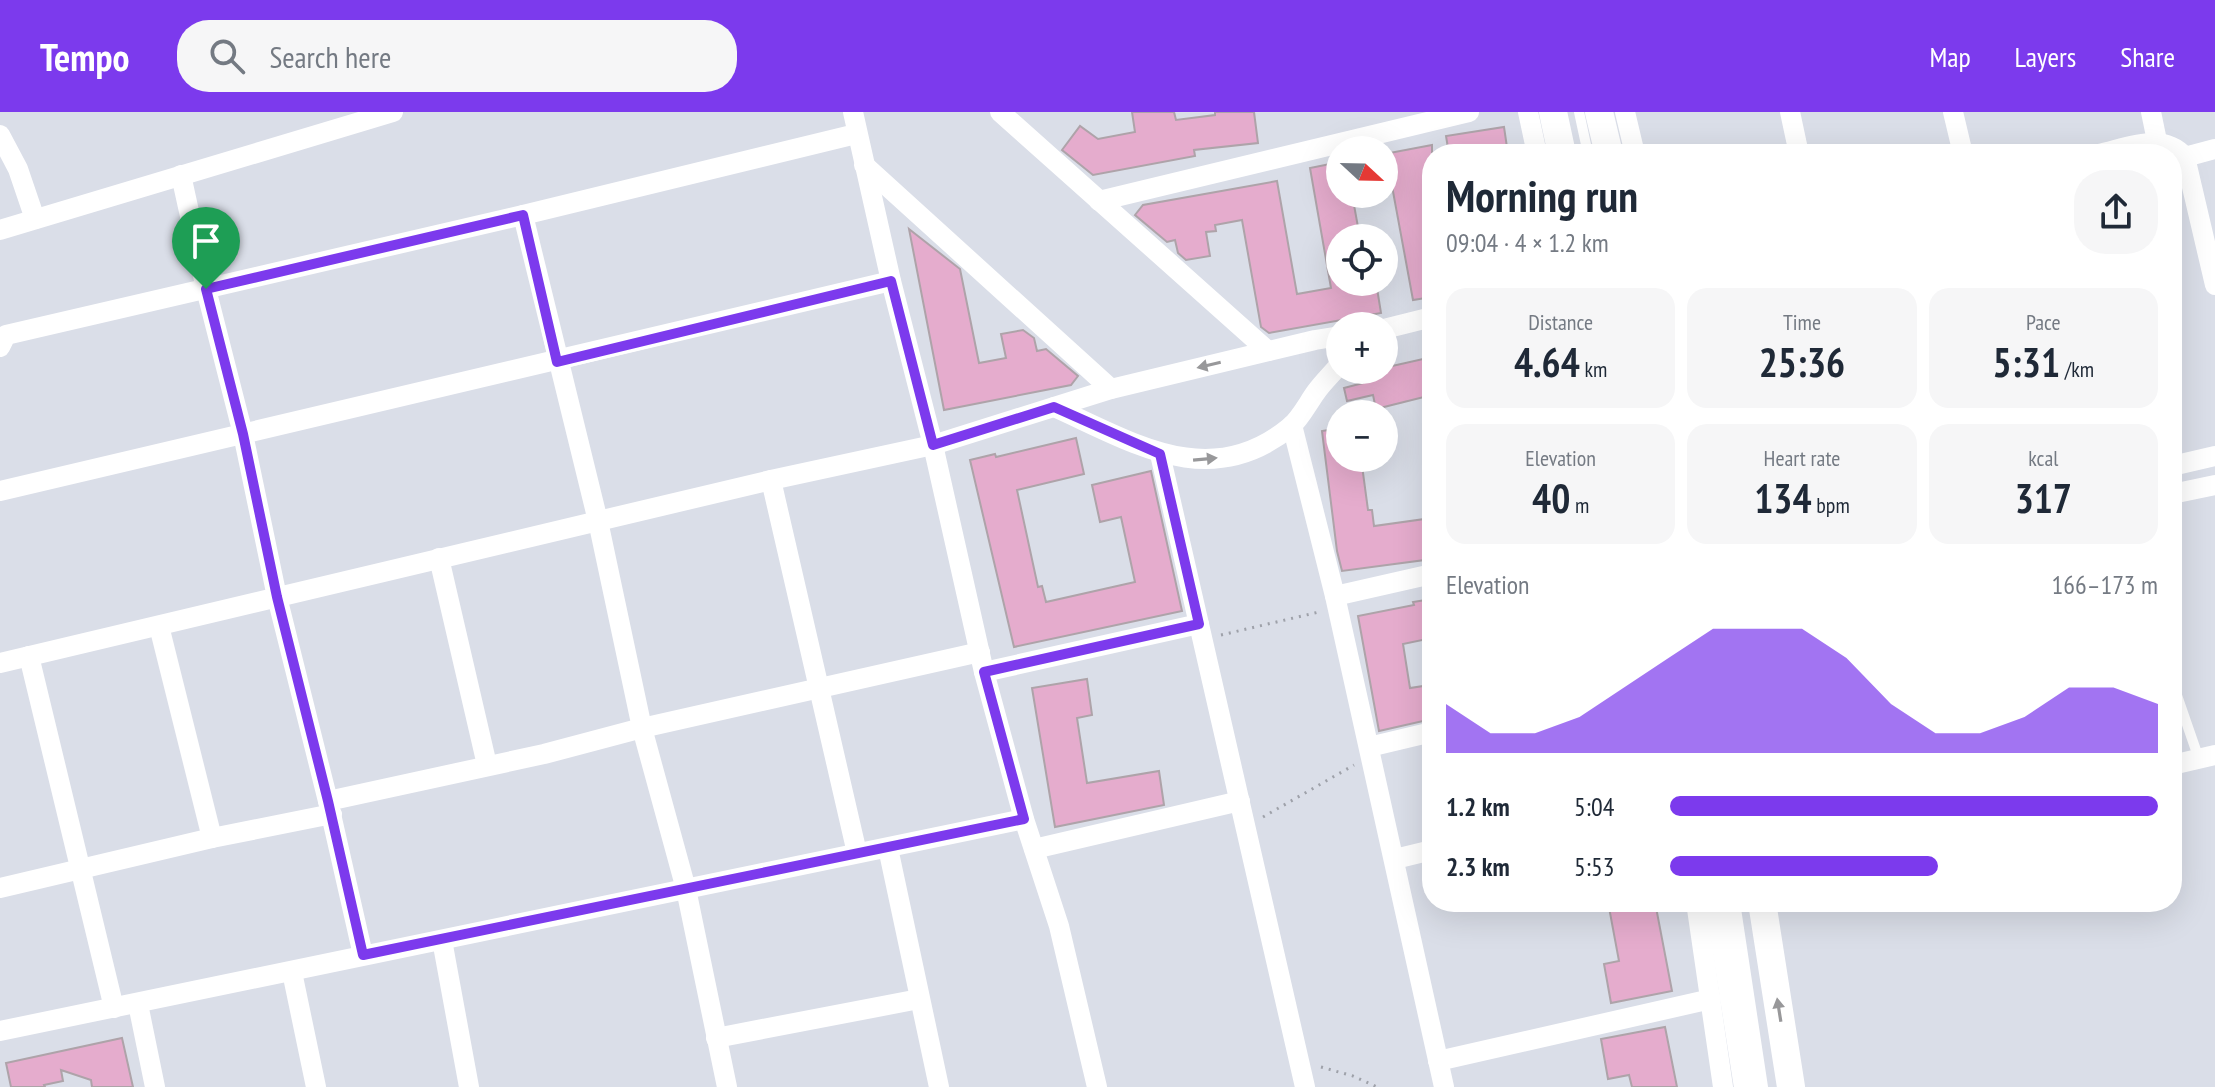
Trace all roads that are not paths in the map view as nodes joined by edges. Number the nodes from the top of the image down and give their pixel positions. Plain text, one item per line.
1 (393, 112) edge
2 (853, 112) edge
3 (1000, 112) edge
4 (1469, 112) edge
5 (1528, 112) edge
6 (1553, 112) edge
7 (1579, 112) edge
8 (1587, 112) edge
9 (1599, 112) edge
10 (1625, 112) edge
11 (1790, 112) edge
12 (1953, 112) edge
13 (2151, 112) edge
14 (354, 118) edge
15 (856, 134) junction
16 (0, 135) edge
17 (2157, 141) junction
18 (1535, 144) edge
19 (1560, 144) edge
20 (1586, 144) edge
21 (1594, 144) edge
22 (1607, 144) edge
23 (1633, 144) edge
24 (1797, 144) edge
25 (1961, 144) edge
26 (2143, 144) edge
27 (2164, 144) edge
28 (2215, 149) edge
29 (2182, 155) edge
30 (2185, 157) junction
31 (864, 165) junction
32 (181, 175) junction
33 (1099, 201) junction
34 (523, 215) junction
35 (35, 219) junction
36 (0, 230) edge
37 (891, 281) junction
38 (2215, 285) edge
39 (206, 289) junction
40 (1422, 320) edge
41 (1398, 326) edge
42 (1422, 333) edge
43 (1326, 339) edge
44 (1398, 339) edge
45 (0, 347) edge
46 (1268, 351) junction
47 (557, 362) junction
48 (1326, 379) edge
49 (1111, 389) junction
50 (1054, 407) junction
51 (1292, 425) junction
52 (243, 434) junction
53 (933, 445) junction
54 (1160, 454) junction
55 (2215, 456) edge
56 (2182, 464) edge
57 (771, 480) junction
58 (2215, 485) edge
59 (0, 491) edge
60 (2182, 492) edge
61 (598, 521) junction
62 (439, 558) junction
63 (1422, 577) edge
64 (277, 597) junction
65 (1336, 602) junction
66 (159, 626) junction
67 (1201, 632) junction
68 (29, 656) junction
69 (982, 662) junction
70 (0, 663) edge
71 (820, 687) junction
72 (2182, 703) edge
73 (642, 728) junction
74 (1422, 735) edge
75 (1370, 751) junction
76 (2207, 757) edge
77 (2182, 763) edge
78 (487, 765) junction
79 (1240, 801) junction
80 (330, 807) junction
81 (1024, 819) junction
82 (212, 838) junction
83 (888, 848) junction
84 (1034, 849) junction
85 (1422, 852) edge
86 (857, 853) junction
87 (1395, 859) junction
88 (79, 870) junction
89 (0, 888) edge
90 (686, 889) junction
91 (1698, 912) edge
92 (1721, 912) edge
93 (1737, 912) edge
94 (1742, 912) edge
95 (1764, 912) edge
96 (442, 940) junction
97 (363, 955) junction
98 (292, 972) junction
99 (919, 999) junction
100 (1711, 999) junction
101 (138, 1004) junction
102 (114, 1008) junction
103 (0, 1031) edge
104 (716, 1038) junction
105 (1438, 1061) junction
106 (155, 1087) edge
107 (316, 1087) edge
108 (469, 1087) edge
109 (727, 1087) edge
110 (939, 1087) edge
111 (1097, 1087) edge
112 (1305, 1087) edge
113 (1444, 1087) edge
114 (1723, 1087) edge
115 (1748, 1087) edge
116 (1766, 1087) edge
117 (1791, 1087) edge

1 - 14 street
2 - 15 street
3 - 33 street
4 - 33 street
5 - 18 street
6 - 19 main road
7 - 20 lane
8 - 21 lane
9 - 22 main road
10 - 23 street
11 - 24 street
12 - 25 street
13 - 17 street
14 - 32 street
15 - 31 street
15 - 34 street
16 - 35 street
17 - 26 street
17 - 27 street
28 - 30 street
29 - 30 street
30 - 38 street
31 - 37 street
31 - 49 street
32 - 35 street
32 - 39 street
33 - 46 street
34 - 39 street
34 - 47 street
35 - 36 street
37 - 47 street
37 - 53 street
39 - 45 street
39 - 52 street
40 - 41 street
42 - 44 street
43 - 46 street
46 -> 49 street
47 - 52 street
47 - 61 street
48 - 51 street
49 - 50 street
50 - 53 street
50 - 54 street
54 -> 51 street
51 - 65 street
52 - 59 street
52 - 64 street
53 - 57 street
53 - 69 street
54 - 67 street
55 - 56 street
57 - 61 street
57 - 71 street
58 - 60 street
61 - 62 street
61 - 73 street
62 - 64 street
62 - 78 street
63 - 65 street
64 - 66 street
64 - 80 street
65 - 75 street
66 - 68 street
66 - 82 street
67 - 69 street
67 - 79 street
68 - 70 street
68 - 88 street
69 - 71 street
69 - 81 street
71 - 73 street
71 - 86 street
72 - 76 lane
73 - 78 street
73 - 90 street
74 - 75 street
75 - 87 street
76 - 77 street
78 - 80 street
79 - 84 street
79 - 112 street
80 - 82 street
80 - 97 street
81 - 83 street
81 - 84 street
82 - 88 street
83 - 86 street
83 - 99 street
84 - 111 street
85 - 87 street
86 - 90 street
87 - 105 street
88 - 89 street
88 - 102 street
90 - 96 street
90 - 104 street
91 - 100 street
92 - 115 main road
93 - 116 lane
94 - 116 lane
117 -> 95 main road
96 - 97 street
96 - 108 street
97 - 98 street
98 - 101 street
98 - 107 street
99 - 104 street
99 - 110 street
100 - 105 street
100 - 114 street
101 - 102 street
101 - 106 street
102 - 103 street
104 - 109 street
105 - 113 street

